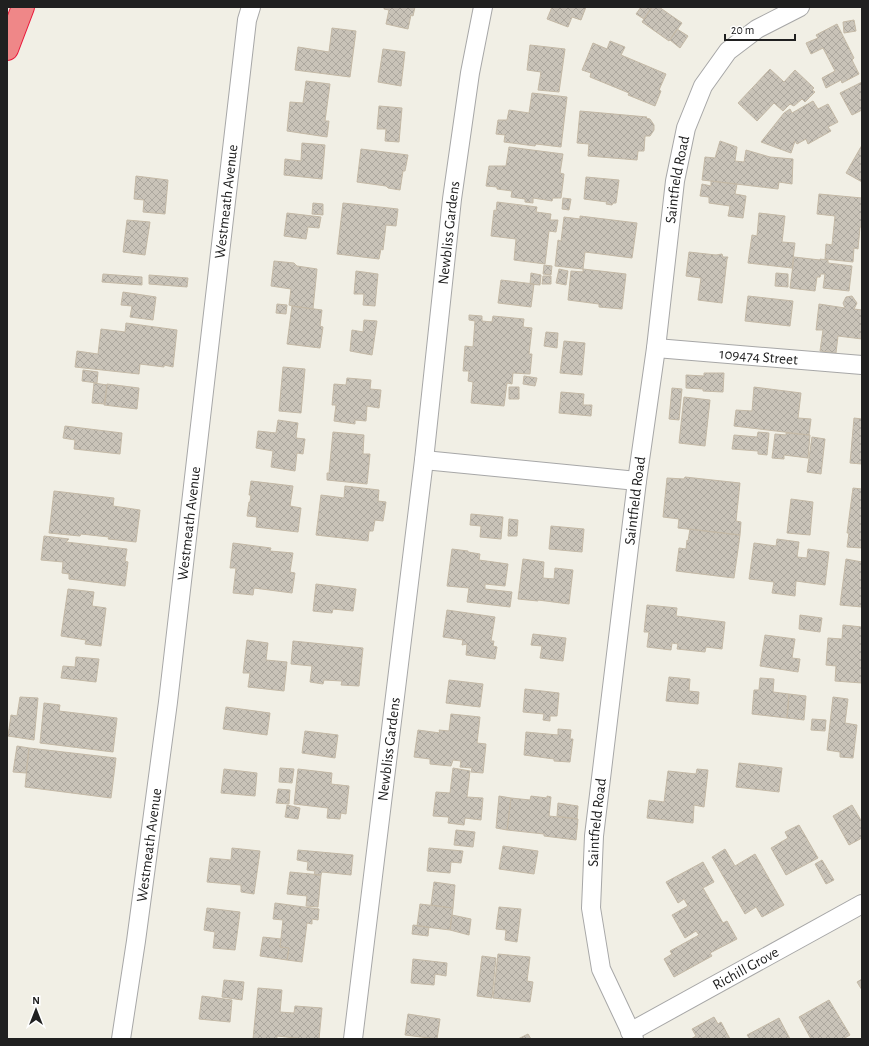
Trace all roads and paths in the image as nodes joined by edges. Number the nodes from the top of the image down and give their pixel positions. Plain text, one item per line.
1 (23, 7) edge
2 (251, 7) edge
3 (483, 7) edge
4 (800, 7) edge
5 (7, 50) edge
6 (656, 348) junction
7 (862, 365) edge
8 (424, 460) junction
9 (637, 481) junction
10 (862, 904) edge
11 (632, 1035) edge
12 (121, 1039) edge
13 (353, 1039) edge

1 - 5 highway
2 - 12 street, Westmeath Avenue
3 - 8 street, Newbliss Gardens
4 - 6 street, Saintfield Road
6 - 7 street, 109474 Street
6 - 9 street, Saintfield Road
8 - 9 street
8 - 13 street, Newbliss Gardens
9 - 11 street, Saintfield Road
10 - 11 street, Richill Grove

